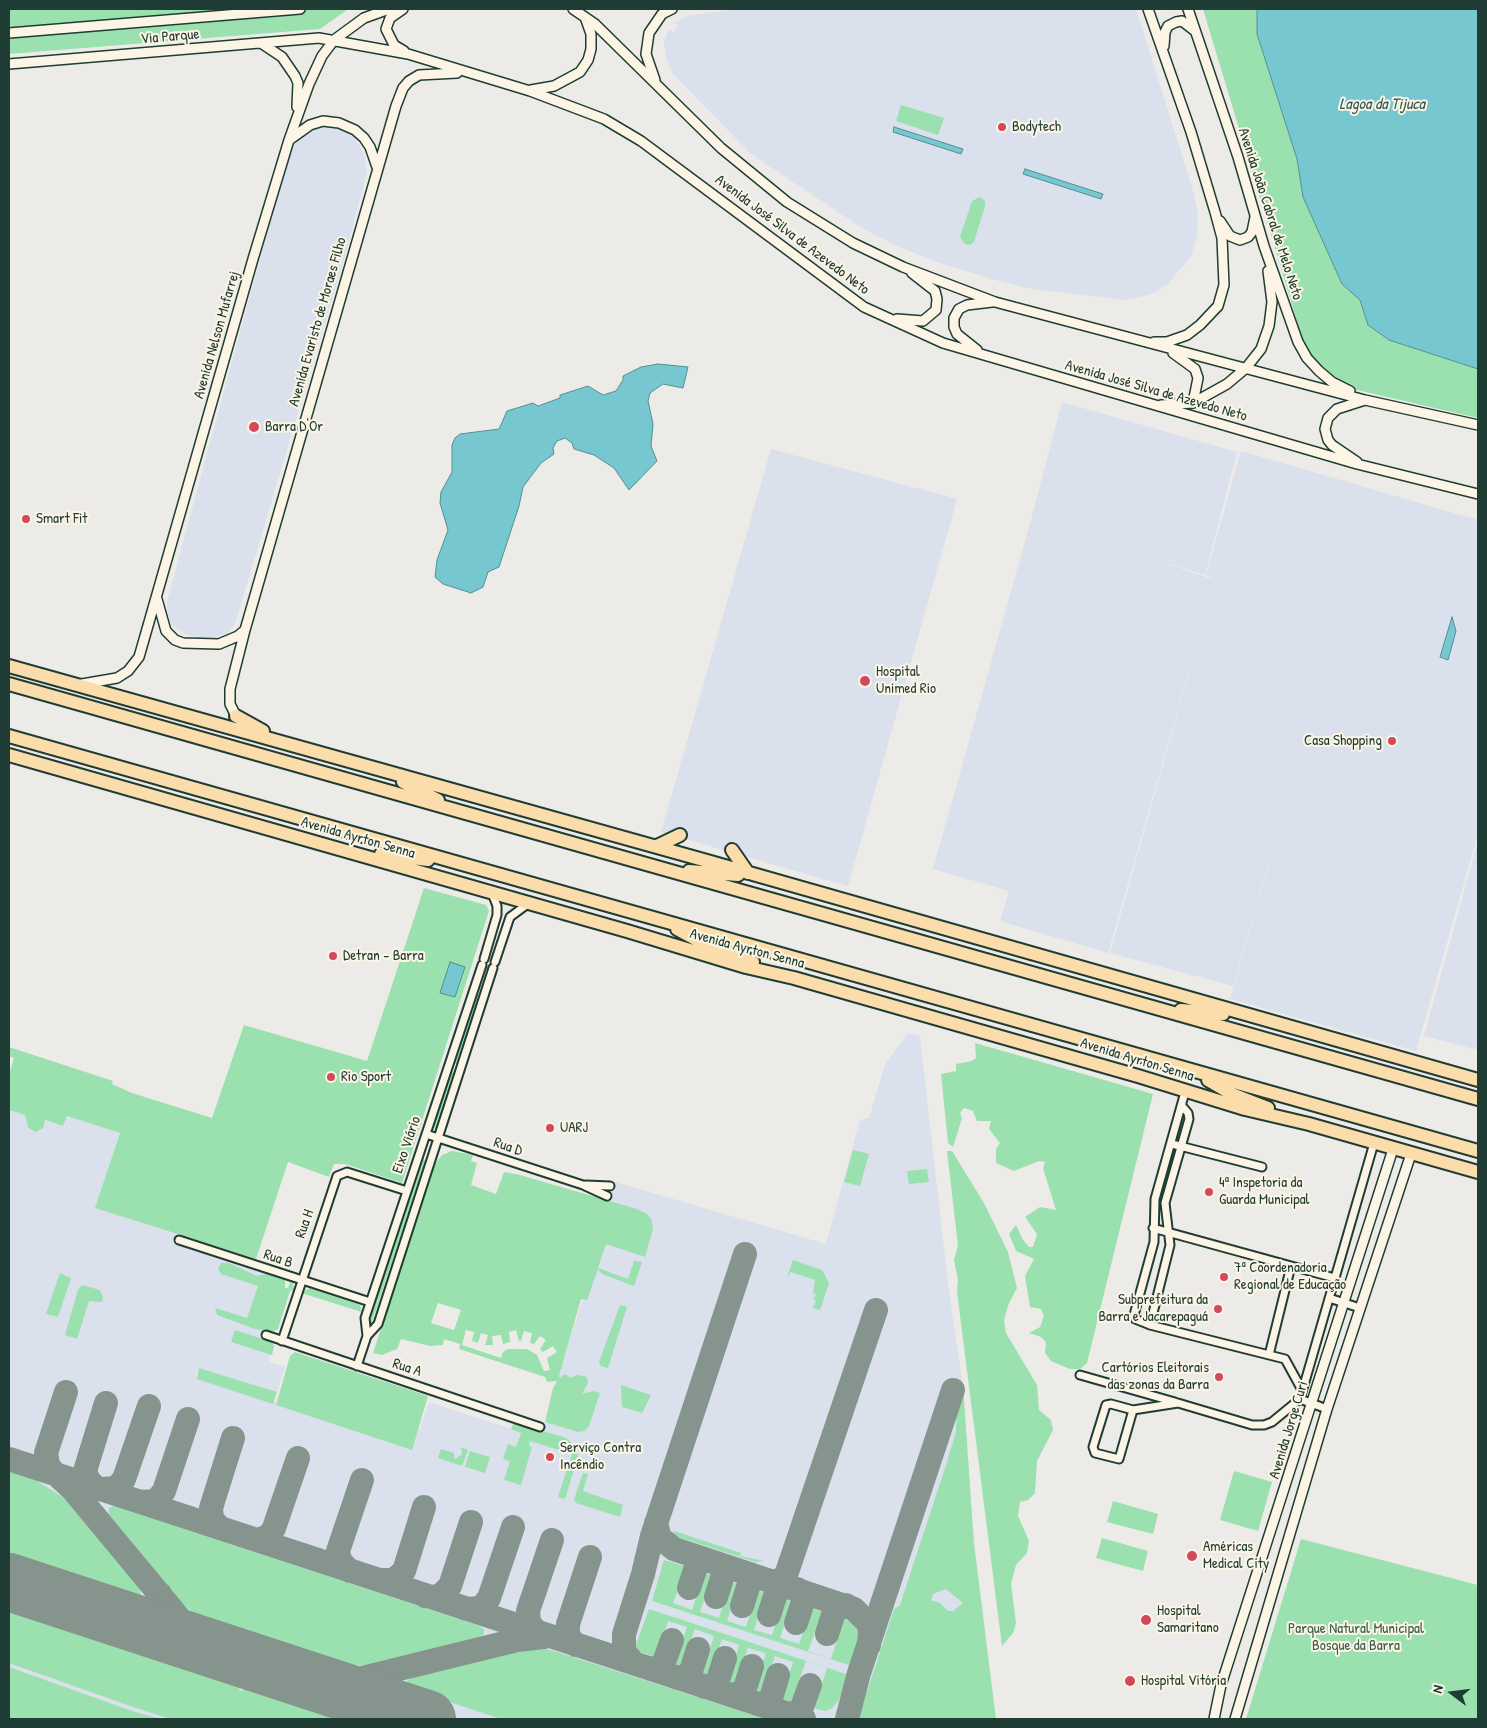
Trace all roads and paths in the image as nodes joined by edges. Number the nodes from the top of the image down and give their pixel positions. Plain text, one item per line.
1 (300, 9) edge
2 (389, 9) edge
3 (403, 9) edge
4 (573, 9) edge
5 (672, 9) edge
6 (1148, 9) edge
7 (1188, 9) edge
8 (585, 18) junction
9 (1196, 31) junction
10 (9, 33) edge
11 (334, 40) junction
12 (261, 43) junction
13 (408, 54) junction
14 (1164, 54) junction
15 (9, 64) edge
16 (465, 73) junction
17 (530, 90) junction
18 (660, 90) junction
19 (297, 116) junction
20 (289, 140) junction
21 (377, 167) junction
22 (1215, 212) junction
23 (1255, 216) junction
24 (1264, 246) junction
25 (903, 267) junction
26 (995, 302) junction
27 (889, 318) junction
28 (1146, 343) junction
29 (1168, 349) junction
30 (984, 355) junction
31 (1246, 368) junction
32 (1365, 400) junction
33 (1193, 402) junction
34 (1149, 405) junction
35 (1478, 425) edge
36 (1363, 465) junction
37 (1448, 486) junction
38 (1478, 488) edge
39 (1478, 494) edge
40 (156, 596) junction
41 (245, 630) junction
42 (9, 666) edge
43 (9, 684) edge
44 (74, 685) junction
45 (236, 716) joint
46 (9, 736) edge
47 (281, 740) junction
48 (9, 755) edge
49 (343, 758) junction
50 (463, 813) junction
51 (680, 835) dead end
52 (657, 846) junction
53 (338, 849) junction
54 (732, 850) dead end
55 (463, 863) junction
56 (660, 869) junction
57 (748, 873) junction
58 (766, 878) junction
59 (492, 892) junction
60 (529, 904) junction
61 (496, 920) junction
62 (670, 922) junction
63 (507, 923) junction
64 (794, 978) junction
65 (1139, 1005) junction
66 (1248, 1016) junction
67 (1192, 1071) junction
68 (1478, 1080) edge
69 (1185, 1092) junction
70 (1478, 1100) edge
71 (1182, 1106) junction
72 (1309, 1124) junction
73 (426, 1134) junction
74 (440, 1138) junction
75 (1374, 1143) junction
76 (1172, 1144) junction
77 (1182, 1146) junction
78 (1393, 1149) junction
79 (420, 1151) junction
80 (1478, 1151) edge
81 (1411, 1154) junction
82 (434, 1156) junction
83 (1262, 1167) dead end
84 (1478, 1172) edge
85 (582, 1185) junction
86 (610, 1186) dead end
87 (406, 1191) junction
88 (607, 1196) dead end
89 (1153, 1228) junction
90 (1170, 1232) junction
91 (179, 1240) dead end
92 (1291, 1266) junction
93 (1335, 1278) junction
94 (300, 1281) junction
95 (1329, 1298) junction
96 (370, 1302) junction
97 (1345, 1303) junction
98 (1360, 1308) junction
99 (1150, 1325) junction
100 (266, 1335) dead end
101 (367, 1336) junction
102 (282, 1341) junction
103 (1269, 1355) junction
104 (358, 1366) junction
105 (1080, 1375) dead end
106 (1302, 1390) junction
107 (1300, 1399) junction
108 (1178, 1403) junction
109 (1312, 1403) junction
110 (1327, 1409) junction
111 (1134, 1410) junction
112 (540, 1427) dead end
113 (1214, 1719) edge
114 (1235, 1719) edge

1 - 10 street, Via Parque
2 - 11 street, Avenida Nelson Mufarrej
3 - 13 street
4 - 8 street, Avenida José Silva de Azevedo Neto
5 - 18 street
6 - 14 street
7 - 9 street, Avenida João Cabral de Melo Neto
8 - 17 street
8 - 18 street, Avenida José Silva de Azevedo Neto
9 - 14 street
9 - 23 street, Avenida João Cabral de Melo Neto
11 - 12 street, Via Parque
11 - 13 street, Avenida José Silva de Azevedo Neto
11 - 19 street, Avenida Nelson Mufarrej
12 - 15 street, Via Parque
12 - 19 street
13 - 16 street, Avenida José Silva de Azevedo Neto
14 - 22 street
16 - 17 street, Avenida José Silva de Azevedo Neto
16 - 21 street, Avenida Evaristo de Moraes Filho
17 - 27 street, Avenida José Silva de Azevedo Neto
18 - 25 street, Avenida José Silva de Azevedo Neto
19 - 20 street, Avenida Nelson Mufarrej
20 - 21 street
20 - 40 street, Avenida Nelson Mufarrej
21 - 41 street, Avenida Evaristo de Moraes Filho
22 - 23 street
22 - 28 street
23 - 24 street, Avenida João Cabral de Melo Neto
24 - 31 street
24 - 32 street, Avenida João Cabral de Melo Neto
25 - 26 street, Avenida José Silva de Azevedo Neto
25 - 27 street
26 - 28 street, Avenida José Silva de Azevedo Neto
26 - 30 street
27 - 30 street, Avenida José Silva de Azevedo Neto
28 - 29 street, Avenida José Silva de Azevedo Neto
29 - 31 street, Avenida José Silva de Azevedo Neto
29 - 33 street
30 - 34 street, Avenida José Silva de Azevedo Neto
31 - 32 street, Avenida José Silva de Azevedo Neto
31 - 33 street
32 - 35 street, Avenida José Silva de Azevedo Neto
32 - 36 street
33 - 34 street
34 - 36 street, Avenida José Silva de Azevedo Neto
36 - 37 street, Avenida José Silva de Azevedo Neto
37 - 38 street, Avenida José Silva de Azevedo Neto
37 - 39 street, Avenida José Silva de Azevedo Neto
40 - 41 street
40 - 44 street, Avenida Nelson Mufarrej
41 - 45 street, Avenida Evaristo de Moraes Filho
42 - 44 highway
43 - 50 highway
44 - 47 highway
45 - 47 highway
46 - 55 highway, Avenida Ayrton Senna
47 - 49 highway
48 - 53 highway, Avenida Ayrton Senna
49 - 50 highway
49 - 52 highway
50 - 56 highway
51 - 52 highway
52 - 57 highway
53 - 55 highway
53 - 59 highway, Avenida Ayrton Senna
54 - 57 highway
55 - 62 highway, Avenida Ayrton Senna
56 - 58 highway
56 - 65 highway
57 - 58 highway
58 - 66 highway
59 - 60 highway, Avenida Ayrton Senna
59 - 61 street, Eixo Viário
60 - 63 street, Eixo Viário
60 - 64 highway, Avenida Ayrton Senna
61 - 63 street
61 - 73 street, Eixo Viário
62 - 64 highway
62 - 67 highway, Avenida Ayrton Senna
63 - 74 street, Eixo Viário
64 - 69 highway, Avenida Ayrton Senna
65 - 66 highway
65 - 70 highway
66 - 68 highway
67 - 72 highway
67 - 80 highway, Avenida Ayrton Senna
69 - 71 street
69 - 72 highway, Avenida Ayrton Senna
71 - 76 street
71 - 77 street
72 - 75 highway, Avenida Ayrton Senna
73 - 74 street, Rua D
73 - 79 street, Eixo Viário
74 - 82 street, Eixo Viário
74 - 85 street, Rua D
75 - 78 highway, Avenida Ayrton Senna
75 - 93 street
76 - 77 street
76 - 89 street
77 - 83 street
77 - 90 street
78 - 81 highway, Avenida Ayrton Senna
78 - 97 street, Avenida Jorge Curi
79 - 82 street
79 - 87 street, Eixo Viário
81 - 84 highway, Avenida Ayrton Senna
81 - 98 street, Avenida Jorge Curi
82 - 101 street, Eixo Viário
85 - 86 street, Rua D
85 - 88 street, Rua D
87 - 94 street, Rua H
87 - 96 street, Eixo Viário
89 - 90 street
89 - 99 street
90 - 92 street
90 - 99 street
91 - 94 street, Rua B
92 - 93 street
92 - 103 street
93 - 95 street
94 - 96 street, Rua B
94 - 102 street, Rua H
95 - 97 street
95 - 106 street
96 - 101 street, Eixo Viário
97 - 98 street
97 - 109 street, Avenida Jorge Curi
98 - 110 street, Avenida Jorge Curi
99 - 103 street
100 - 102 street, Rua A
101 - 104 street, Eixo Viário
102 - 104 street, Rua A
103 - 106 street
104 - 112 street, Rua A
105 - 108 street
106 - 107 street
107 - 108 street
107 - 109 street
108 - 111 street
109 - 110 street
109 - 113 street, Avenida Jorge Curi
110 - 114 street, Avenida Jorge Curi
111 - 111 street

